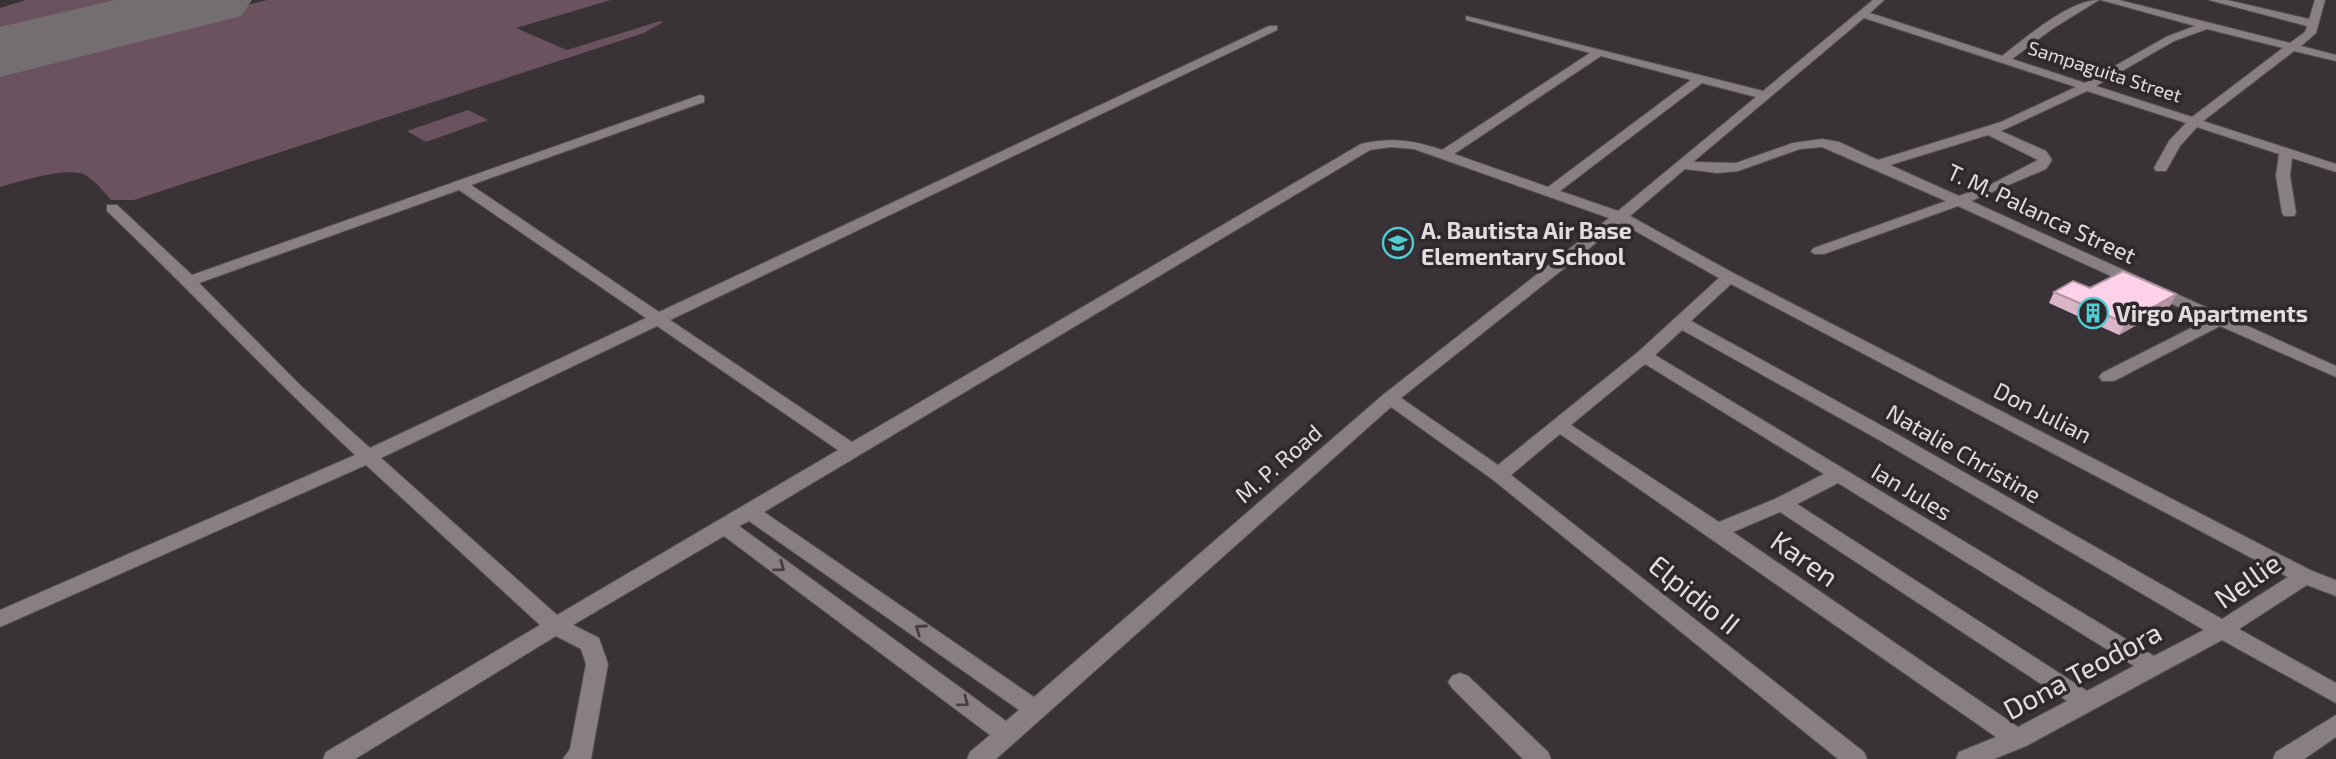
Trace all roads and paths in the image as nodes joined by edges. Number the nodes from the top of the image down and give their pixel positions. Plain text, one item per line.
1 (1879, 0) edge
2 (2094, 0) edge
3 (2106, 0) edge
4 (2214, 0) edge
5 (2320, 0) edge
6 (1862, 14) junction
7 (1470, 19) dead end
8 (2314, 24) junction
9 (2207, 25) junction
10 (1273, 28) dead end
11 (2295, 47) junction
12 (1599, 52) junction
13 (2336, 58) edge
14 (2005, 59) junction
15 (1700, 79) junction
16 (2088, 86) junction
17 (1766, 96) junction
18 (699, 99) dead end
19 (2195, 121) junction
20 (1989, 130) junction
21 (2286, 152) junction
22 (1445, 154) junction
23 (1879, 164) junction
24 (1682, 165) junction
25 (2336, 168) edge
26 (2161, 169) dead end
27 (461, 185) junction
28 (1549, 193) junction
29 (1958, 199) junction
30 (112, 208) dead end
31 (2289, 213) dead end
32 (1620, 217) junction
33 (1819, 251) dead end
34 (1729, 277) junction
35 (189, 281) junction
36 (660, 319) junction
37 (2219, 320) junction
38 (1680, 322) junction
39 (1644, 356) junction
40 (2336, 372) edge
41 (2109, 377) dead end
42 (1390, 398) junction
43 (1560, 426) junction
44 (852, 452) junction
45 (367, 457) junction
46 (1499, 475) junction
47 (1838, 475) junction
48 (1782, 504) junction
49 (751, 512) junction
50 (725, 527) junction
51 (1717, 531) junction
52 (2305, 576) junction
53 (2336, 588) edge
54 (0, 619) edge
55 (555, 626) junction
56 (2222, 630) junction
57 (2154, 667) junction
58 (1460, 682) dead end
59 (2336, 694) edge
60 (2086, 702) junction
61 (1037, 710) junction
62 (2336, 725) edge
63 (1007, 734) junction
64 (2017, 739) junction
65 (335, 759) edge
66 (575, 759) edge
67 (979, 759) edge
68 (1539, 759) edge
69 (1855, 759) edge
70 (1968, 759) edge
71 (2285, 759) edge

1 - 6 street, M. P. Road
2 - 14 street
3 - 9 street
4 - 8 street
5 - 8 street
6 - 14 street, Sampaguita Street
6 - 17 street, M. P. Road
7 - 12 street
8 - 11 street
9 - 11 street
9 - 16 street
10 - 36 street
11 - 13 street
11 - 19 street
12 - 15 street
12 - 22 street
14 - 16 street, Sampaguita Street
15 - 17 street
15 - 28 street
16 - 19 street, Sampaguita Street
16 - 20 street
17 - 24 street, M. P. Road
18 - 27 street
19 - 21 street, Sampaguita Street
19 - 26 street
20 - 23 street
20 - 29 street
21 - 25 street, Sampaguita Street
21 - 31 street
22 - 28 street, Don Julian
22 - 44 street, Don Julian
23 - 24 street, T. M. Palanca Street
23 - 29 street, T. M. Palanca Street
24 - 32 street, M. P. Road
27 - 35 street
27 - 36 street
28 - 32 street, Don Julian
29 - 33 street
29 - 37 street, T. M. Palanca Street
30 - 35 street
32 - 34 street, Don Julian
32 - 42 street, M. P. Road
34 - 38 street
34 - 52 street, Don Julian
35 - 45 street
36 - 44 street
36 - 45 street
37 - 40 street, T. M. Palanca Street
37 - 41 street
38 - 39 street
38 - 56 street, Natalie Christine
39 - 43 street
39 - 47 street, Ian Jules
42 - 46 street, Elpidio II
42 - 61 street, M. P. Road
43 - 46 street
43 - 51 street, Karen
44 - 49 street, Don Julian
45 - 54 street
45 - 55 street
46 - 69 street, Elpidio II
47 - 48 street
47 - 57 street, Ian Jules
48 - 51 street
48 - 60 street
49 - 50 street, Don Julian
61 -> 49 street
50 - 55 street, Don Julian
50 -> 63 street
51 - 64 street, Karen
52 - 53 street, Don Julian
52 - 56 street, Nellie
55 - 65 street, Don Julian
55 - 66 street
56 - 57 street, Dona Teodora
56 - 59 street, Nellie
57 - 60 street, Dona Teodora
58 - 68 street
60 - 64 street, Dona Teodora
61 - 63 street, M. P. Road
62 - 71 street
63 - 67 street, M. P. Road
64 - 70 street, Dona Teodora

